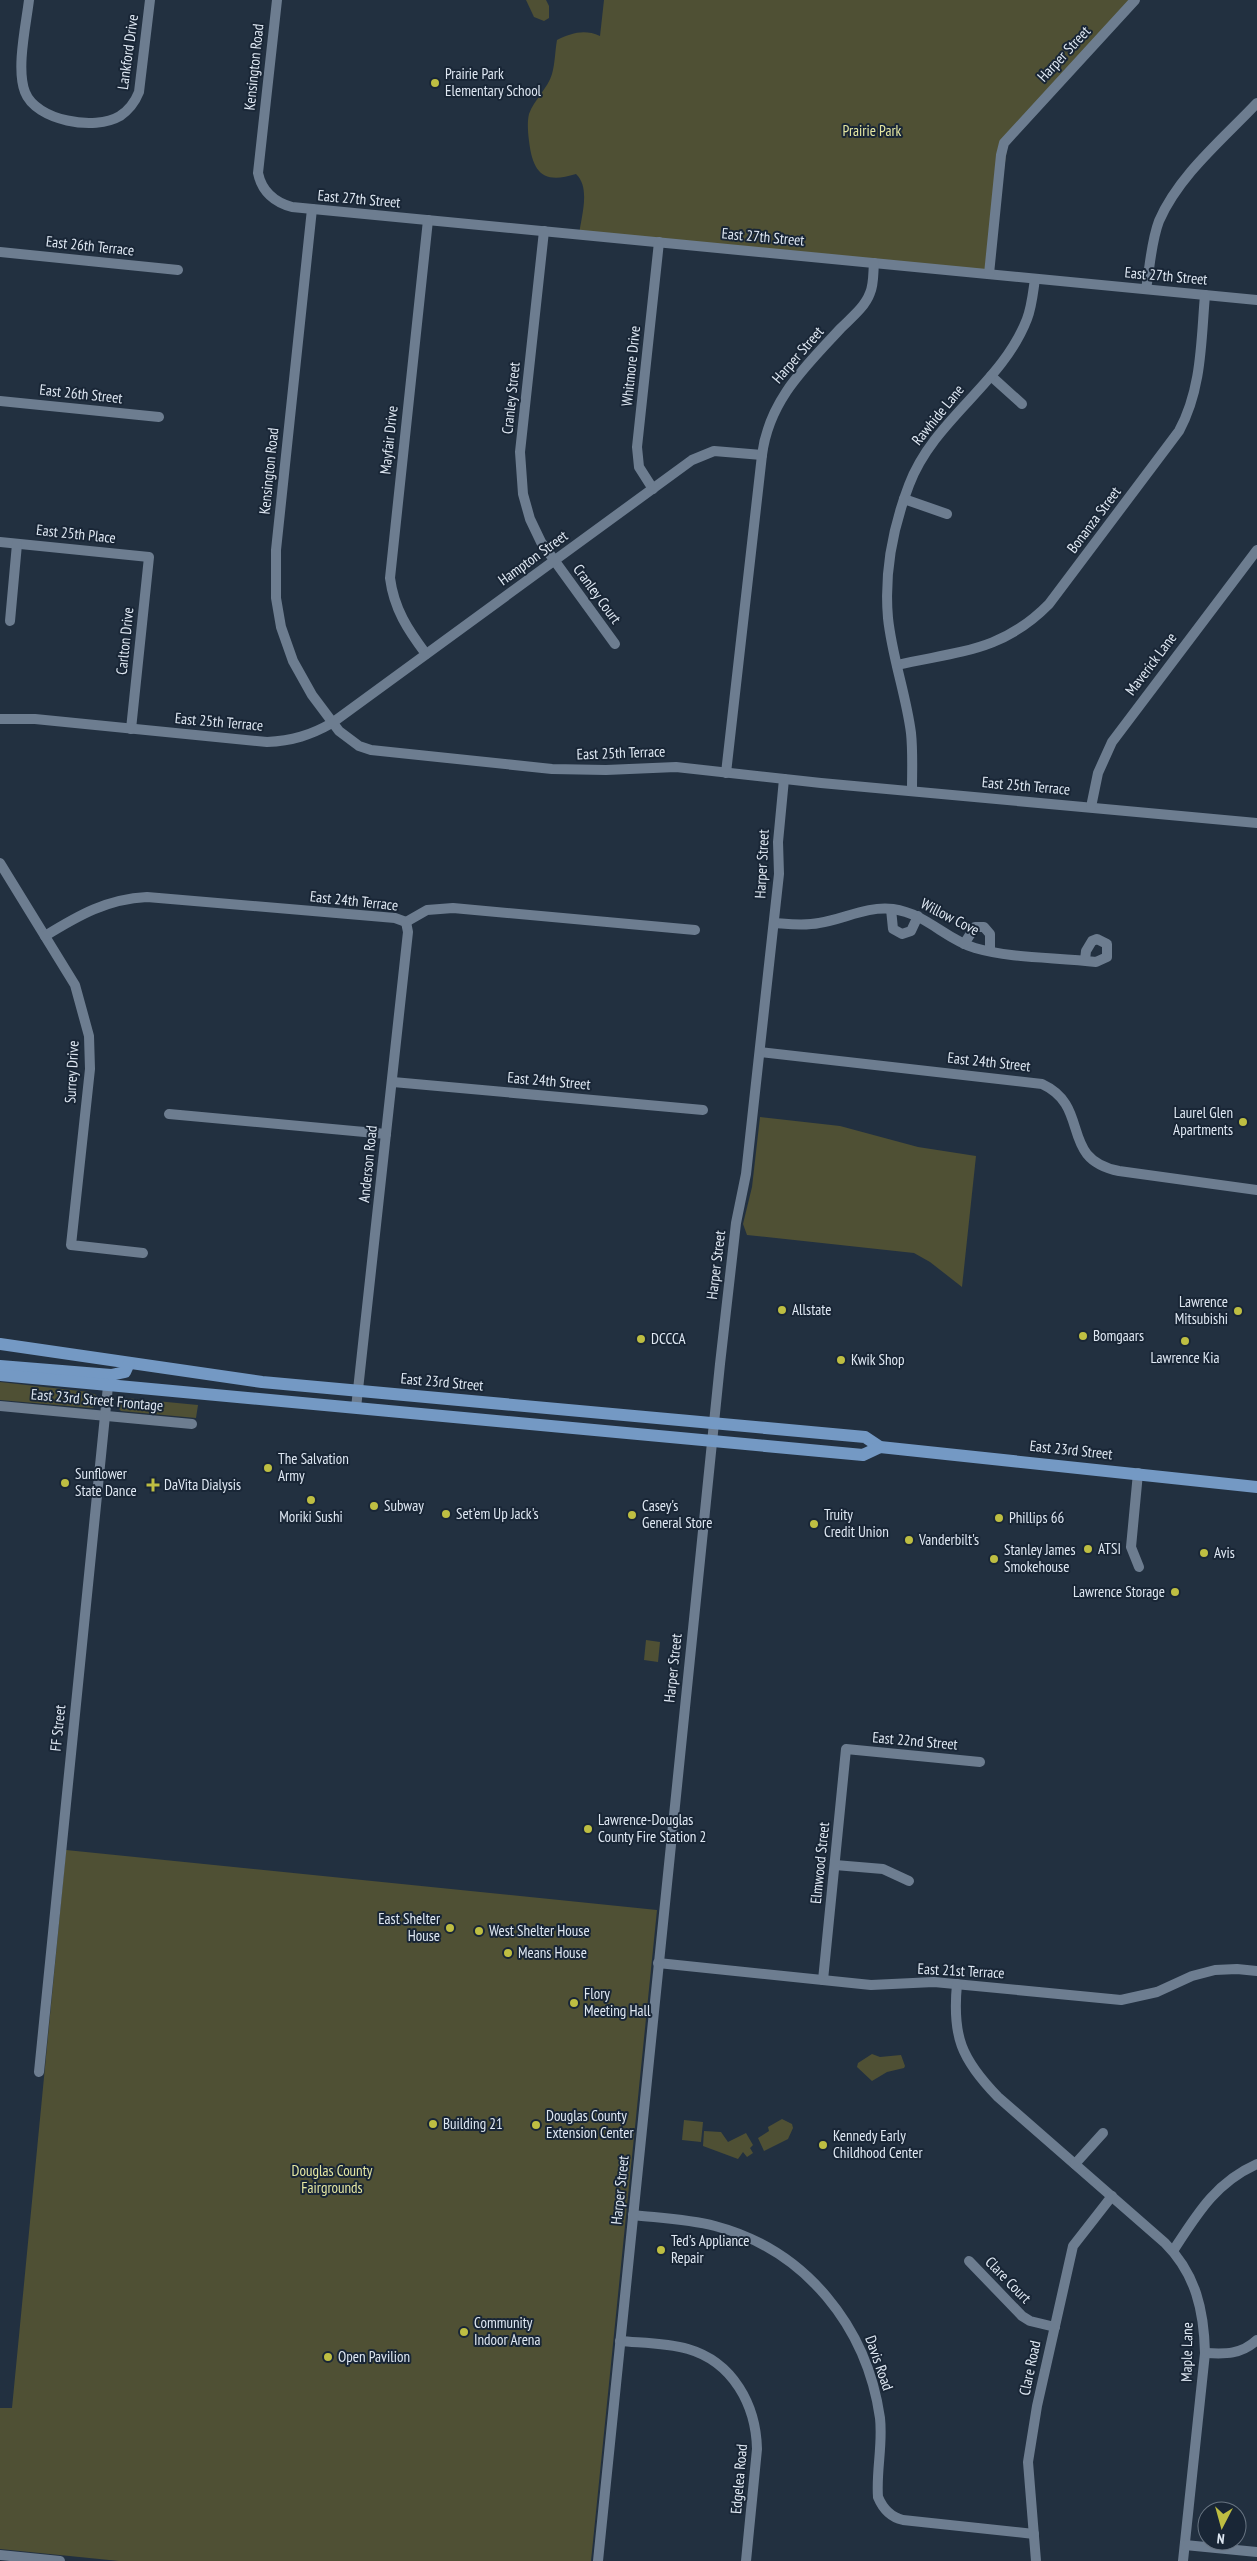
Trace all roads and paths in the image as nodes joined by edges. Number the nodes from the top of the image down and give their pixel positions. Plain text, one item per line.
1 (29, 0) edge
2 (150, 0) edge
3 (277, 0) edge
4 (1135, 0) edge
5 (1257, 103) edge
6 (269, 195) joint
7 (312, 209) junction
8 (428, 220) junction
9 (544, 231) junction
10 (659, 242) junction
11 (0, 252) edge
12 (874, 263) junction
13 (178, 270) dead end
14 (989, 274) junction
15 (1035, 279) junction
16 (1146, 289) junction
17 (1205, 295) junction
18 (1257, 300) edge
19 (991, 376) junction
20 (0, 402) edge
21 (1022, 404) dead end
22 (159, 417) dead end
23 (762, 455) junction
24 (653, 489) junction
25 (904, 499) junction
26 (947, 514) dead end
27 (0, 542) edge
28 (17, 544) junction
29 (1257, 550) edge
30 (149, 557) joint
31 (554, 561) junction
32 (10, 621) dead end
33 (615, 644) dead end
34 (426, 654) junction
35 (897, 665) junction
36 (0, 719) edge
37 (332, 722) junction
38 (131, 728) junction
39 (726, 773) junction
40 (784, 779) junction
41 (912, 790) junction
42 (1092, 807) junction
43 (1257, 823) edge
44 (0, 863) edge
45 (891, 909) junction
46 (918, 916) junction
47 (406, 922) junction
48 (774, 923) junction
49 (695, 930) dead end
50 (46, 936) junction
51 (964, 944) junction
52 (990, 951) junction
53 (1085, 960) dead end
54 (760, 1052) junction
55 (393, 1082) junction
56 (703, 1110) dead end
57 (169, 1114) dead end
58 (386, 1134) junction
59 (1257, 1190) edge
60 (143, 1253) dead end
61 (0, 1344) edge
62 (129, 1363) junction
63 (0, 1366) edge
64 (0, 1375) edge
65 (108, 1386) junction
66 (358, 1390) junction
67 (0, 1406) edge
68 (356, 1408) junction
69 (105, 1416) junction
70 (714, 1423) junction
71 (192, 1424) dead end
72 (712, 1441) junction
73 (880, 1447) junction
74 (1138, 1473) junction
75 (1257, 1487) edge
76 (1139, 1567) dead end
77 (846, 1749) joint
78 (980, 1762) dead end
79 (835, 1865) junction
80 (910, 1881) dead end
81 (658, 1963) junction
82 (1257, 1971) edge
83 (824, 1980) junction
84 (957, 1984) junction
85 (39, 2072) dead end
86 (1103, 2133) dead end
87 (1075, 2164) junction
88 (1257, 2164) edge
89 (1112, 2196) junction
90 (633, 2215) junction
91 (1173, 2250) junction
92 (969, 2261) dead end
93 (1054, 2327) junction
94 (1257, 2340) edge
95 (620, 2341) junction
96 (1204, 2353) junction
97 (1034, 2534) junction
98 (1185, 2545) junction
99 (1257, 2552) edge
100 (0, 2555) edge
101 (60, 2561) edge
102 (598, 2561) edge
103 (746, 2561) edge
104 (1036, 2561) edge
105 (1183, 2561) edge

1 - 2 street, Lankford Drive
3 - 6 street, Kensington Road
4 - 14 street, Harper Street
5 - 16 street
6 - 7 street, East 27th Street
7 - 8 street, East 27th Street
7 - 37 street, Kensington Road
8 - 9 street, East 27th Street
8 - 34 street, Mayfair Drive
9 - 10 street, East 27th Street
9 - 31 street, Cranley Street
10 - 12 street, East 27th Street
10 - 24 street, Whitmore Drive
11 - 13 street, East 26th Terrace
12 - 14 street, East 27th Street
12 - 23 street, Harper Street
14 - 15 street, East 27th Street
15 - 16 street, East 27th Street
15 - 19 street, Rawhide Lane
16 - 17 street, East 27th Street
17 - 18 street, East 27th Street
17 - 35 street, Bonanza Street
19 - 21 street
19 - 25 street, Rawhide Lane
20 - 22 street, East 26th Street
23 - 24 street, Hampton Street
23 - 39 street, Harper Street
24 - 31 street, Hampton Street
25 - 26 street
25 - 35 street, Rawhide Lane
27 - 28 street, East 25th Place
28 - 30 street, East 25th Place
28 - 32 street
29 - 42 street, Maverick Lane
30 - 38 street, Carlton Drive
31 - 33 street, Cranley Court
31 - 34 street, Hampton Street
34 - 37 street, Hampton Street
35 - 41 street, Rawhide Lane
36 - 38 street, East 25th Terrace
37 - 38 street, East 25th Terrace
37 - 39 street, East 25th Terrace
39 - 40 street, East 25th Terrace
40 - 41 street, East 25th Terrace
40 - 48 street, Harper Street
41 - 42 street, East 25th Terrace
42 - 43 street, East 25th Terrace
44 - 50 street, Surrey Drive
45 - 46 street, Willow Cove
45 - 46 street
45 - 48 street, Willow Cove
46 - 51 street, Willow Cove
47 - 49 street, East 24th Terrace
47 - 50 street, East 24th Terrace
47 - 55 street, Anderson Road
48 - 54 street, Harper Street
50 - 60 street, Surrey Drive
51 - 52 street, Willow Cove
51 - 52 street
52 - 53 street, Willow Cove
54 - 59 street, East 24th Street
54 - 70 street, Harper Street
55 - 56 street, East 24th Street
55 - 58 street, Anderson Road
57 - 58 street
58 - 66 street, Anderson Road
61 - 62 main road, East 23rd Street
62 - 63 main road
62 - 66 main road, East 23rd Street
64 - 65 main road, East 23rd Street
65 - 68 main road, East 23rd Street
65 - 69 street, FF Street
66 - 68 street, Anderson Road
66 - 70 main road, East 23rd Street
67 - 69 street, East 23rd Street Frontage
68 - 72 main road, East 23rd Street
69 - 71 street, East 23rd Street Frontage
69 - 85 street, FF Street
70 - 72 street, Harper Street
70 - 73 main road, East 23rd Street
72 - 73 main road, East 23rd Street
72 - 81 street, Harper Street
73 - 74 main road, East 23rd Street
74 - 75 main road, East 23rd Street
74 - 76 street
77 - 78 street, East 22nd Street
77 - 79 street, Elmwood Street
79 - 80 street
79 - 83 street, Elmwood Street
81 - 83 street, East 21st Terrace
81 - 90 street, Harper Street
82 - 84 street, East 21st Terrace
83 - 84 street, East 21st Terrace
84 - 87 street, Maple Lane
86 - 87 street
87 - 89 street, Maple Lane
88 - 91 street
89 - 91 street, Maple Lane
89 - 93 street, Clare Road
90 - 95 street, Harper Street
90 - 97 street, Davis Road
91 - 96 street, Maple Lane
92 - 93 street, Clare Court
93 - 97 street, Clare Road
94 - 96 street
95 - 102 street, Harper Street
95 - 103 street, Edgelea Road
96 - 98 street, Maple Lane
97 - 104 street, Clare Road
98 - 99 street
98 - 105 street, Maple Lane
100 - 101 street

